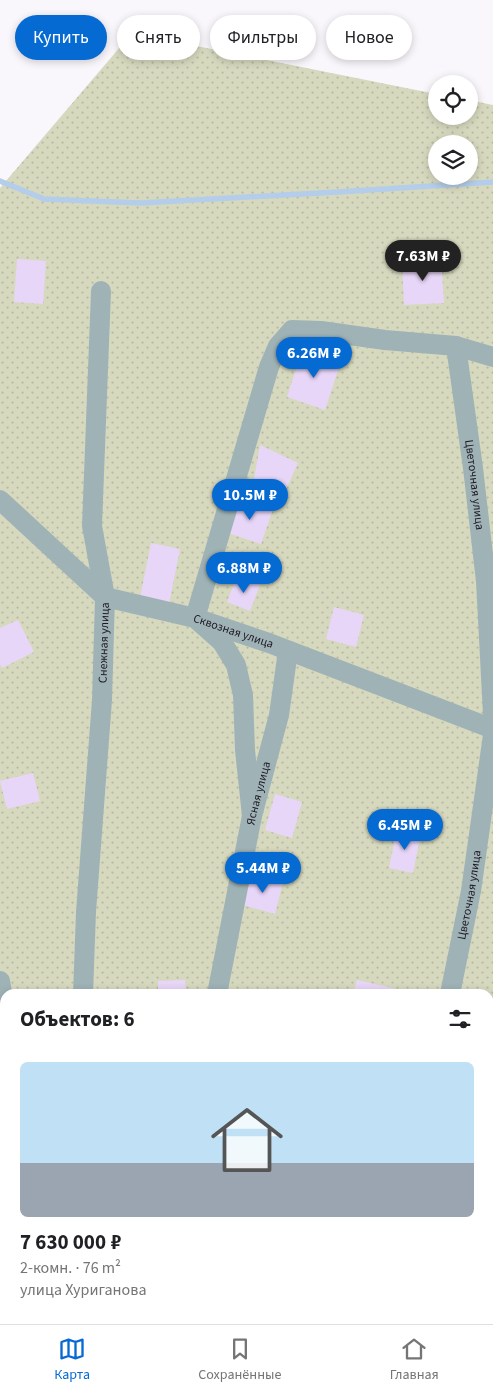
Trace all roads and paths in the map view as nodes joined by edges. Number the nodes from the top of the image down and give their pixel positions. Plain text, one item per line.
1 (101, 291) dead end
2 (456, 346) junction
3 (493, 357) edge
4 (0, 500) edge
5 (105, 597) junction
6 (195, 618) junction
7 (288, 651) junction
8 (493, 715) edge
9 (493, 729) edge
10 (493, 735) edge
11 (252, 816) junction
12 (83, 989) edge
13 (218, 989) edge
14 (451, 989) edge

1 - 5 street, Снежная улица
2 - 3 street
2 - 6 street
2 - 8 street, Цветочная улица
4 - 5 street, Сквозная улица
5 - 6 street, Сквозная улица
5 - 12 street, Снежная улица
6 - 7 street, Сквозная улица
6 - 11 street
7 - 9 street, Сквозная улица
7 - 11 street, Ясная улица
10 - 14 street, Цветочная улица
11 - 13 street, Ясная улица

